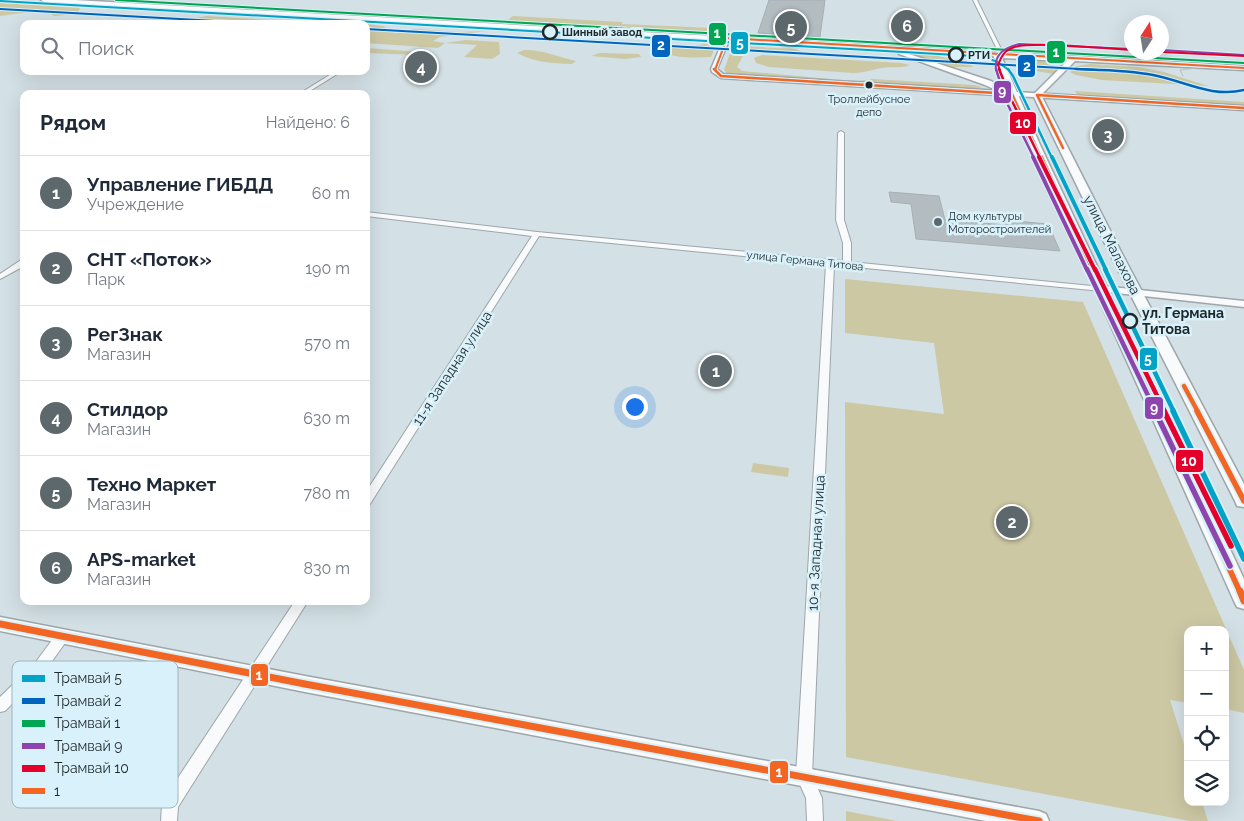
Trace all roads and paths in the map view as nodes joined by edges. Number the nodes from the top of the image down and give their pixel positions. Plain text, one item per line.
1 (44, 0) edge
2 (975, 0) edge
3 (727, 38) junction
4 (893, 48) junction
5 (998, 54) junction
6 (1074, 58) junction
7 (1244, 68) edge
8 (333, 75) edge
9 (307, 90) edge
10 (1012, 94) junction
11 (1037, 95) junction
12 (1244, 108) edge
13 (841, 133) dead end
14 (370, 214) edge
15 (537, 234) junction
16 (830, 263) junction
17 (20, 264) edge
18 (846, 265) junction
19 (0, 277) edge
20 (1102, 289) junction
21 (1136, 292) junction
22 (1244, 304) edge
23 (370, 496) edge
24 (1244, 501) edge
25 (1244, 602) edge
26 (299, 605) edge
27 (0, 624) edge
28 (63, 636) junction
29 (44, 661) edge
30 (256, 674) junction
31 (12, 694) edge
32 (0, 706) edge
33 (804, 776) junction
34 (178, 793) edge
35 (170, 808) edge
36 (169, 821) edge
37 (816, 821) edge
38 (1039, 821) edge

1 - 3 main road
2 - 5 street
3 - 4 main road
3 - 10 street
4 - 5 main road
4 - 10 main road
5 - 6 main road
5 - 10 main road, улица Малахова
6 - 7 main road
6 - 11 main road
8 - 9 street
10 - 11 street
10 - 20 main road, улица Малахова
11 - 12 street
11 - 21 main road, улица Малахова
13 - 18 street
14 - 15 street, улица Германа Титова
15 - 16 street, улица Германа Титова
15 - 23 street, 11-я Западная улица
16 - 18 street, улица Германа Титова
16 - 33 street, 10-я Западная улица
17 - 19 street
18 - 20 street, улица Германа Титова
20 - 21 street, улица Германа Титова
20 - 25 main road, улица Малахова
21 - 22 street, улица Германа Титова
21 - 24 main road, улица Малахова
26 - 30 street
27 - 28 street
28 - 29 street
28 - 30 street
30 - 33 street
30 - 34 street
31 - 32 street
33 - 37 street, 10-я Западная улица
33 - 38 street
35 - 36 street

